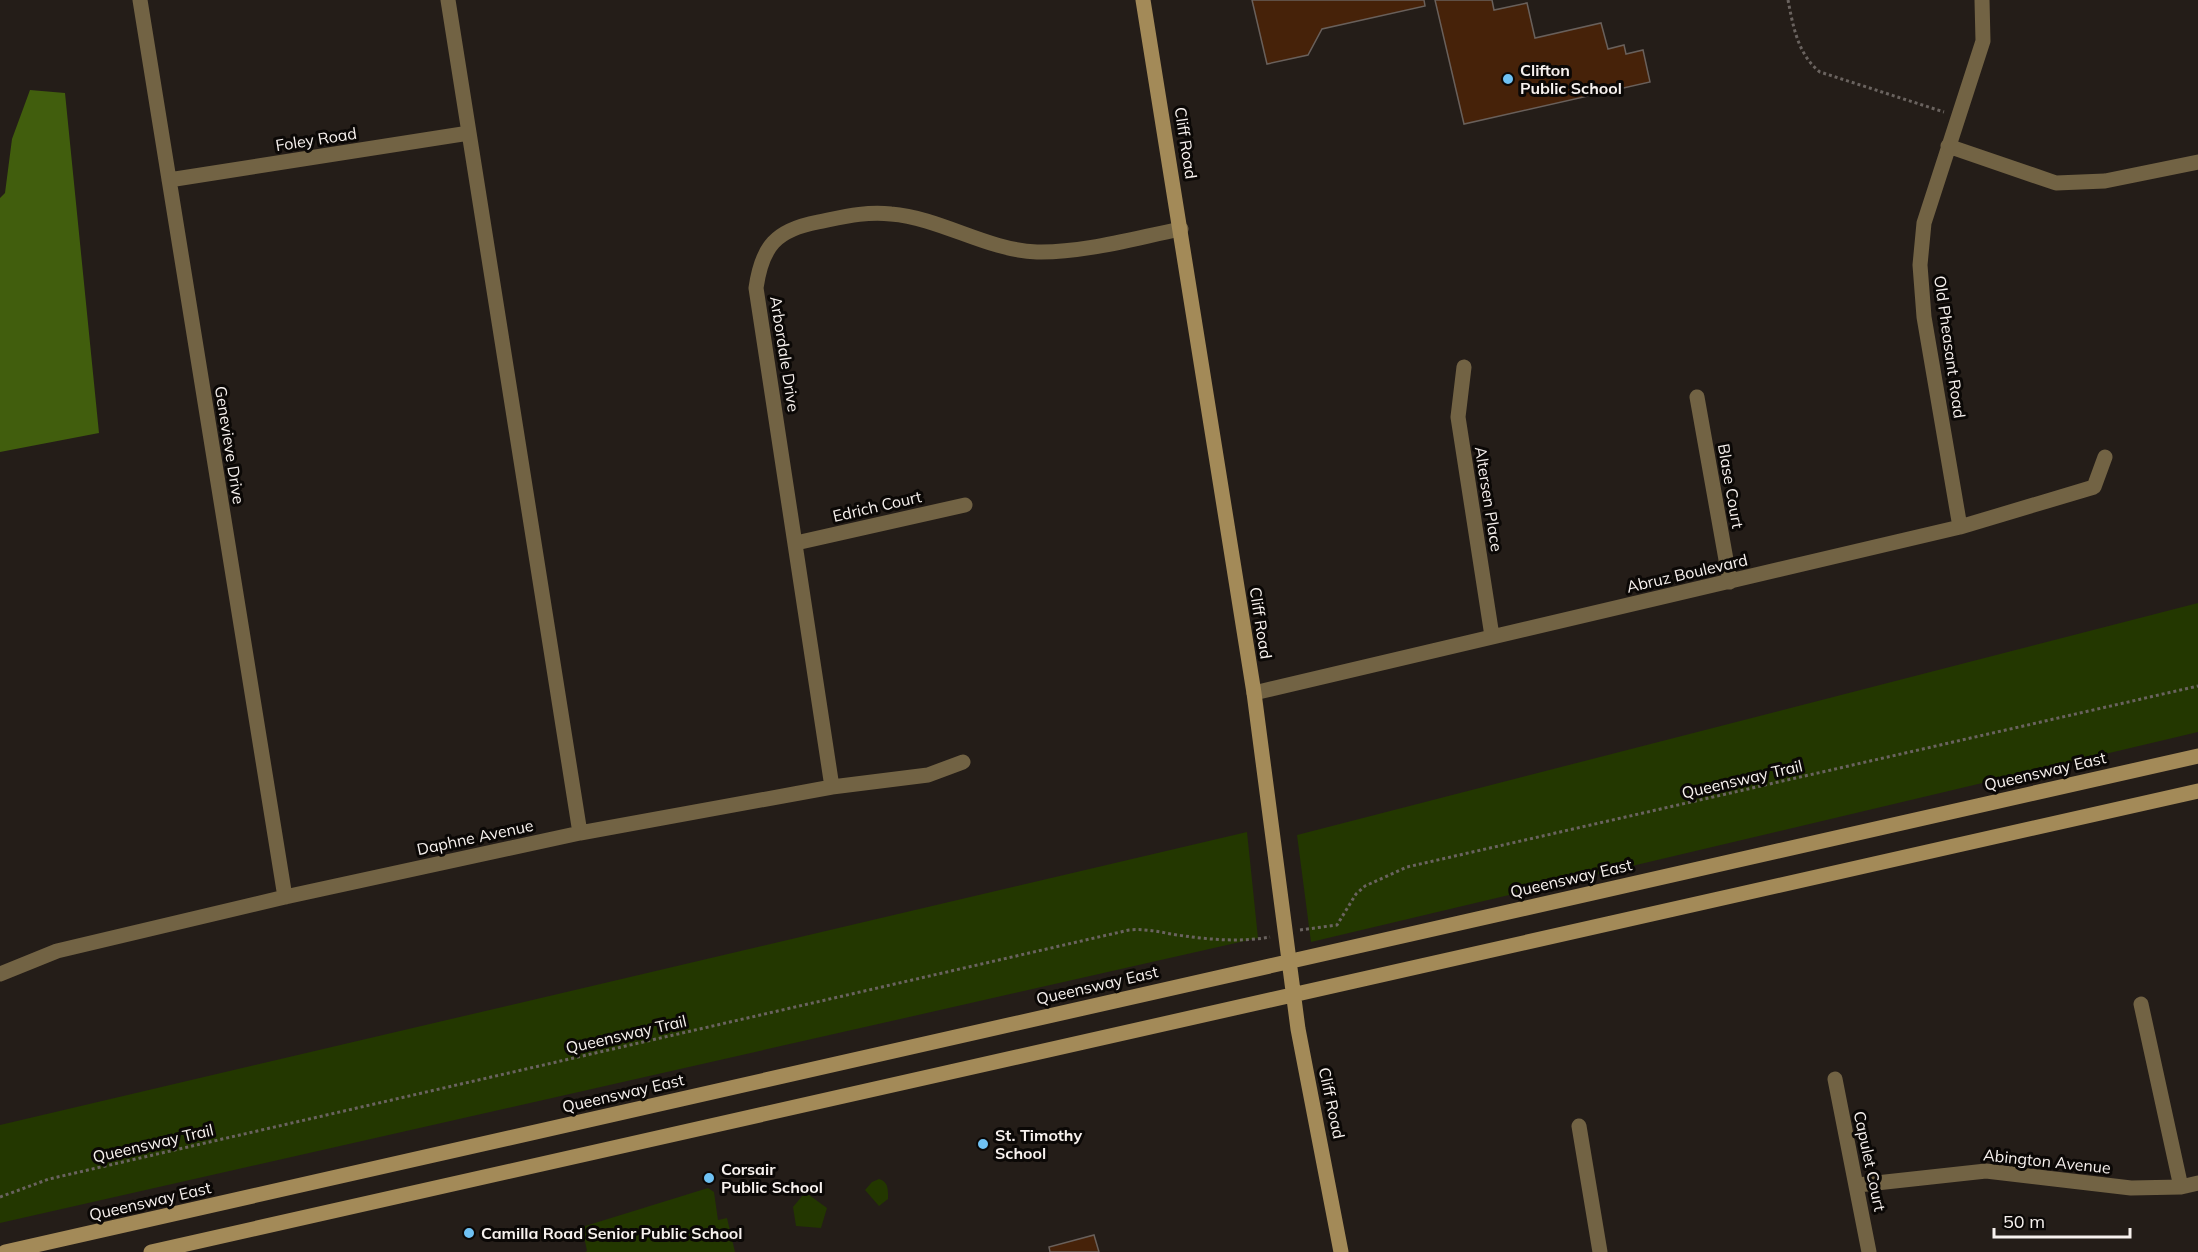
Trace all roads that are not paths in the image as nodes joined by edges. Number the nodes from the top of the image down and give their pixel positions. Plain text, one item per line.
1 (140, 0) edge
2 (448, 0) edge
3 (1143, 0) edge
4 (1982, 0) edge
5 (469, 133) junction
6 (1948, 146) junction
7 (2198, 162) edge
8 (169, 180) junction
9 (1181, 229) junction
10 (1464, 367) dead end
11 (1697, 396) dead end
12 (2105, 457) dead end
13 (965, 505) dead end
14 (1960, 527) junction
15 (796, 543) junction
16 (1730, 582) junction
17 (1492, 636) junction
18 (1254, 693) junction
19 (2198, 756) edge
20 (963, 762) dead end
21 (832, 787) junction
22 (2198, 791) edge
23 (580, 833) junction
24 (285, 897) junction
25 (1288, 960) junction
26 (0, 974) edge
27 (1292, 995) junction
28 (2141, 1004) dead end
29 (1835, 1078) dead end
30 (1579, 1126) dead end
31 (2198, 1183) edge
32 (1857, 1185) junction
33 (2181, 1187) junction
34 (5, 1252) edge
35 (151, 1252) edge
36 (1341, 1252) edge
37 (1600, 1252) edge
38 (1869, 1252) edge

1 - 8 street, Genevieve Drive
2 - 5 street
3 - 9 main road, Cliff Road
4 - 6 street, Old Pheasant Road
5 - 8 street, Foley Road
5 - 23 street
6 - 7 street
6 - 14 street, Old Pheasant Road
8 - 24 street, Genevieve Drive
9 - 15 street, Arbordale Drive
9 - 18 main road, Cliff Road
10 - 17 street, Altersen Place
11 - 16 street, Blase Court
12 - 14 street, Abruz Boulevard
13 - 15 street, Edrich Court
14 - 16 street, Abruz Boulevard
15 - 21 street, Arbordale Drive
16 - 17 street, Abruz Boulevard
17 - 18 street, Abruz Boulevard
18 - 25 main road, Cliff Road
19 - 25 main road, Queensway East
20 - 21 street, Daphne Avenue
21 - 23 street, Daphne Avenue
22 - 27 main road
23 - 24 street, Daphne Avenue
24 - 26 street, Daphne Avenue
25 - 27 main road, Cliff Road
25 - 34 main road, Queensway East
27 - 35 main road
27 - 36 main road, Cliff Road
28 - 33 street
29 - 32 street, Capulet Court
30 - 37 street
31 - 33 street, Abington Avenue
32 - 33 street, Abington Avenue
32 - 38 street, Capulet Court

